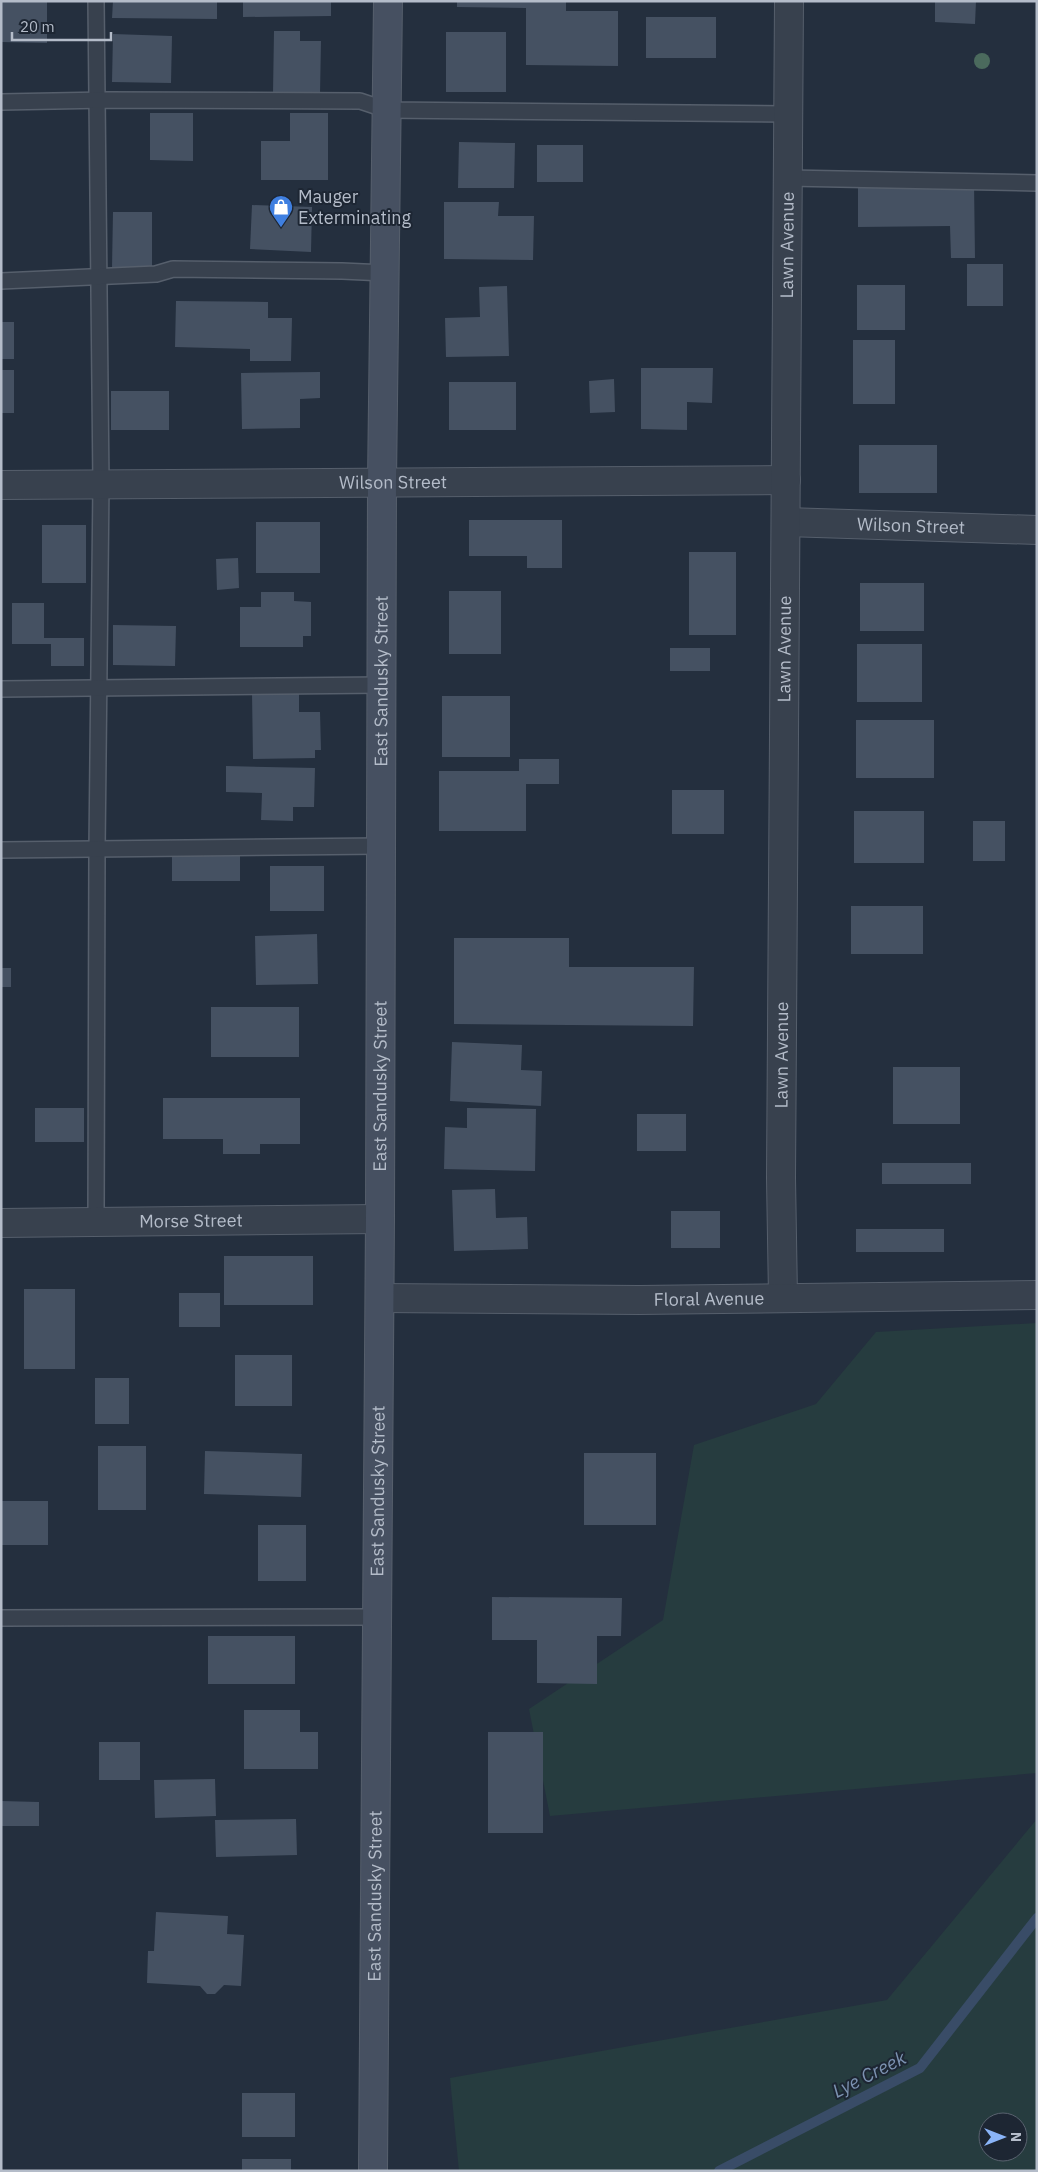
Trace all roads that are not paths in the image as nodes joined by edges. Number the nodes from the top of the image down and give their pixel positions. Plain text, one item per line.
1 (96, 1) edge
2 (388, 1) edge
3 (789, 1) edge
4 (96, 101) junction
5 (1, 102) edge
6 (387, 110) junction
7 (788, 114) junction
8 (788, 178) junction
9 (1037, 182) edge
10 (385, 273) junction
11 (99, 276) junction
12 (1, 281) edge
13 (786, 480) junction
14 (382, 482) junction
15 (101, 484) junction
16 (1, 485) edge
17 (786, 522) junction
18 (1037, 530) edge
19 (382, 685) junction
20 (99, 687) junction
21 (1, 689) edge
22 (381, 846) junction
23 (97, 849) junction
24 (1, 850) edge
25 (380, 1219) junction
26 (96, 1222) junction
27 (1, 1223) edge
28 (1037, 1295) edge
29 (783, 1297) junction
30 (380, 1298) junction
31 (377, 1617) junction
32 (1, 1618) edge
33 (372, 2171) edge

1 - 4 lane
2 - 6 main road, East Sandusky Street
3 - 7 street, Lawn Avenue
4 - 5 lane
4 - 6 lane
4 - 11 lane
6 - 7 lane
6 - 10 main road, East Sandusky Street
7 - 8 street, Lawn Avenue
8 - 9 lane
8 - 13 street, Lawn Avenue
10 - 11 lane
10 - 14 main road, East Sandusky Street
11 - 12 lane
11 - 15 lane
13 - 14 street, Wilson Street
13 - 17 street, Lawn Avenue
14 - 15 street, Wilson Street
14 - 19 main road, East Sandusky Street
15 - 16 street, Wilson Street
15 - 20 lane
17 - 18 street, Wilson Street
17 - 29 street, Lawn Avenue
19 - 20 lane
19 - 22 main road, East Sandusky Street
20 - 21 lane
20 - 23 lane
22 - 23 lane
22 - 25 main road, East Sandusky Street
23 - 24 lane
23 - 26 lane
25 - 26 street, Morse Street
25 - 30 main road, East Sandusky Street
26 - 27 street, Morse Street
28 - 29 street, Floral Avenue
29 - 30 street, Floral Avenue
30 - 31 main road, East Sandusky Street
31 - 32 lane
31 - 33 main road, East Sandusky Street

